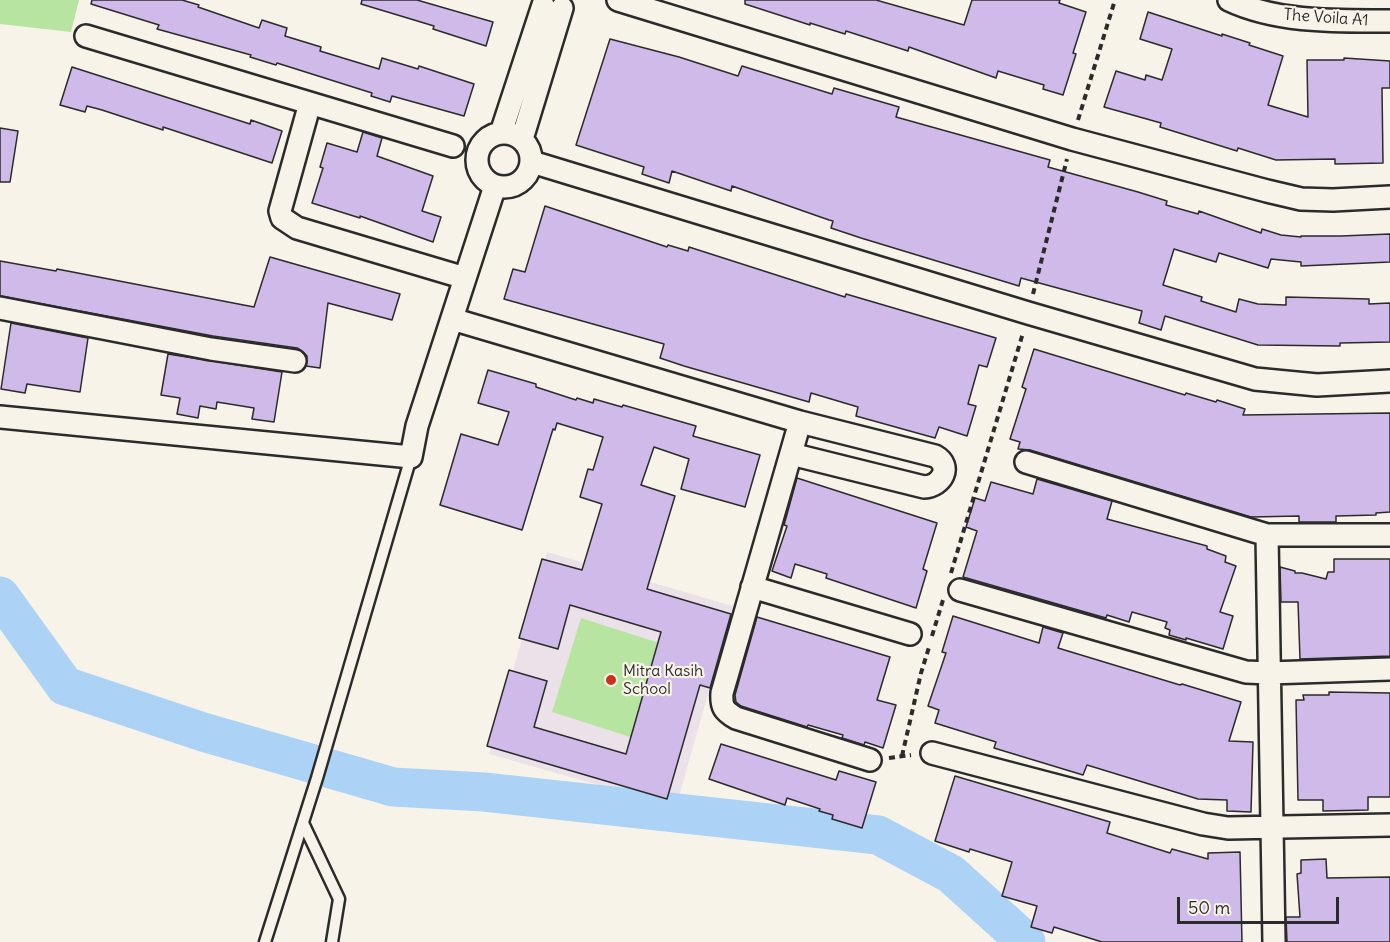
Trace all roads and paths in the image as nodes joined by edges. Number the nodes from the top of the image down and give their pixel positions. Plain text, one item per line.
1 (618, 0) edge
2 (1115, 0) edge
3 (1229, 0) edge
4 (555, 3) edge
5 (1390, 21) edge
6 (86, 36) dead end
7 (309, 103) junction
8 (501, 133) junction
9 (522, 139) junction
10 (1072, 139) junction
11 (453, 146) dead end
12 (532, 162) junction
13 (495, 186) junction
14 (1390, 197) edge
15 (465, 278) junction
16 (0, 308) edge
17 (1028, 313) junction
18 (452, 319) junction
19 (295, 361) dead end
20 (1390, 381) edge
21 (0, 417) edge
22 (800, 422) junction
23 (791, 454) junction
24 (411, 457) junction
25 (1026, 462) dead end
26 (1390, 535) edge
27 (1267, 536) junction
28 (753, 587) junction
29 (951, 589) junction
30 (910, 634) dead end
31 (1390, 669) edge
32 (1269, 673) junction
33 (933, 753) joint
34 (902, 756) junction
35 (870, 760) joint
36 (303, 823) junction
37 (1390, 825) edge
38 (1272, 828) junction
39 (265, 942) edge
40 (332, 942) edge
41 (1274, 942) edge

1 - 10 street
2 - 10 path
3 - 5 street, The Voila A1
4 - 8 street
4 - 9 street
6 - 7 street
7 - 11 street
7 - 15 street
8 - 9 street
8 - 13 street
9 - 12 street
10 - 14 street
10 - 17 path
12 - 13 street
12 - 17 street
13 - 15 street
15 - 18 street
16 - 19 street
17 - 20 street
17 - 29 path
18 - 22 street
18 - 24 street
21 - 24 street
22 - 23 street
22 - 23 street
23 - 28 street
24 - 36 lane
25 - 27 street
26 - 27 street
27 - 32 street
28 - 30 street
28 - 35 street
29 - 32 street
29 - 34 path
31 - 32 street
32 - 38 street
33 - 34 path
33 - 38 street
34 - 35 path
36 - 39 lane
36 - 40 lane
37 - 38 street
38 - 41 street

